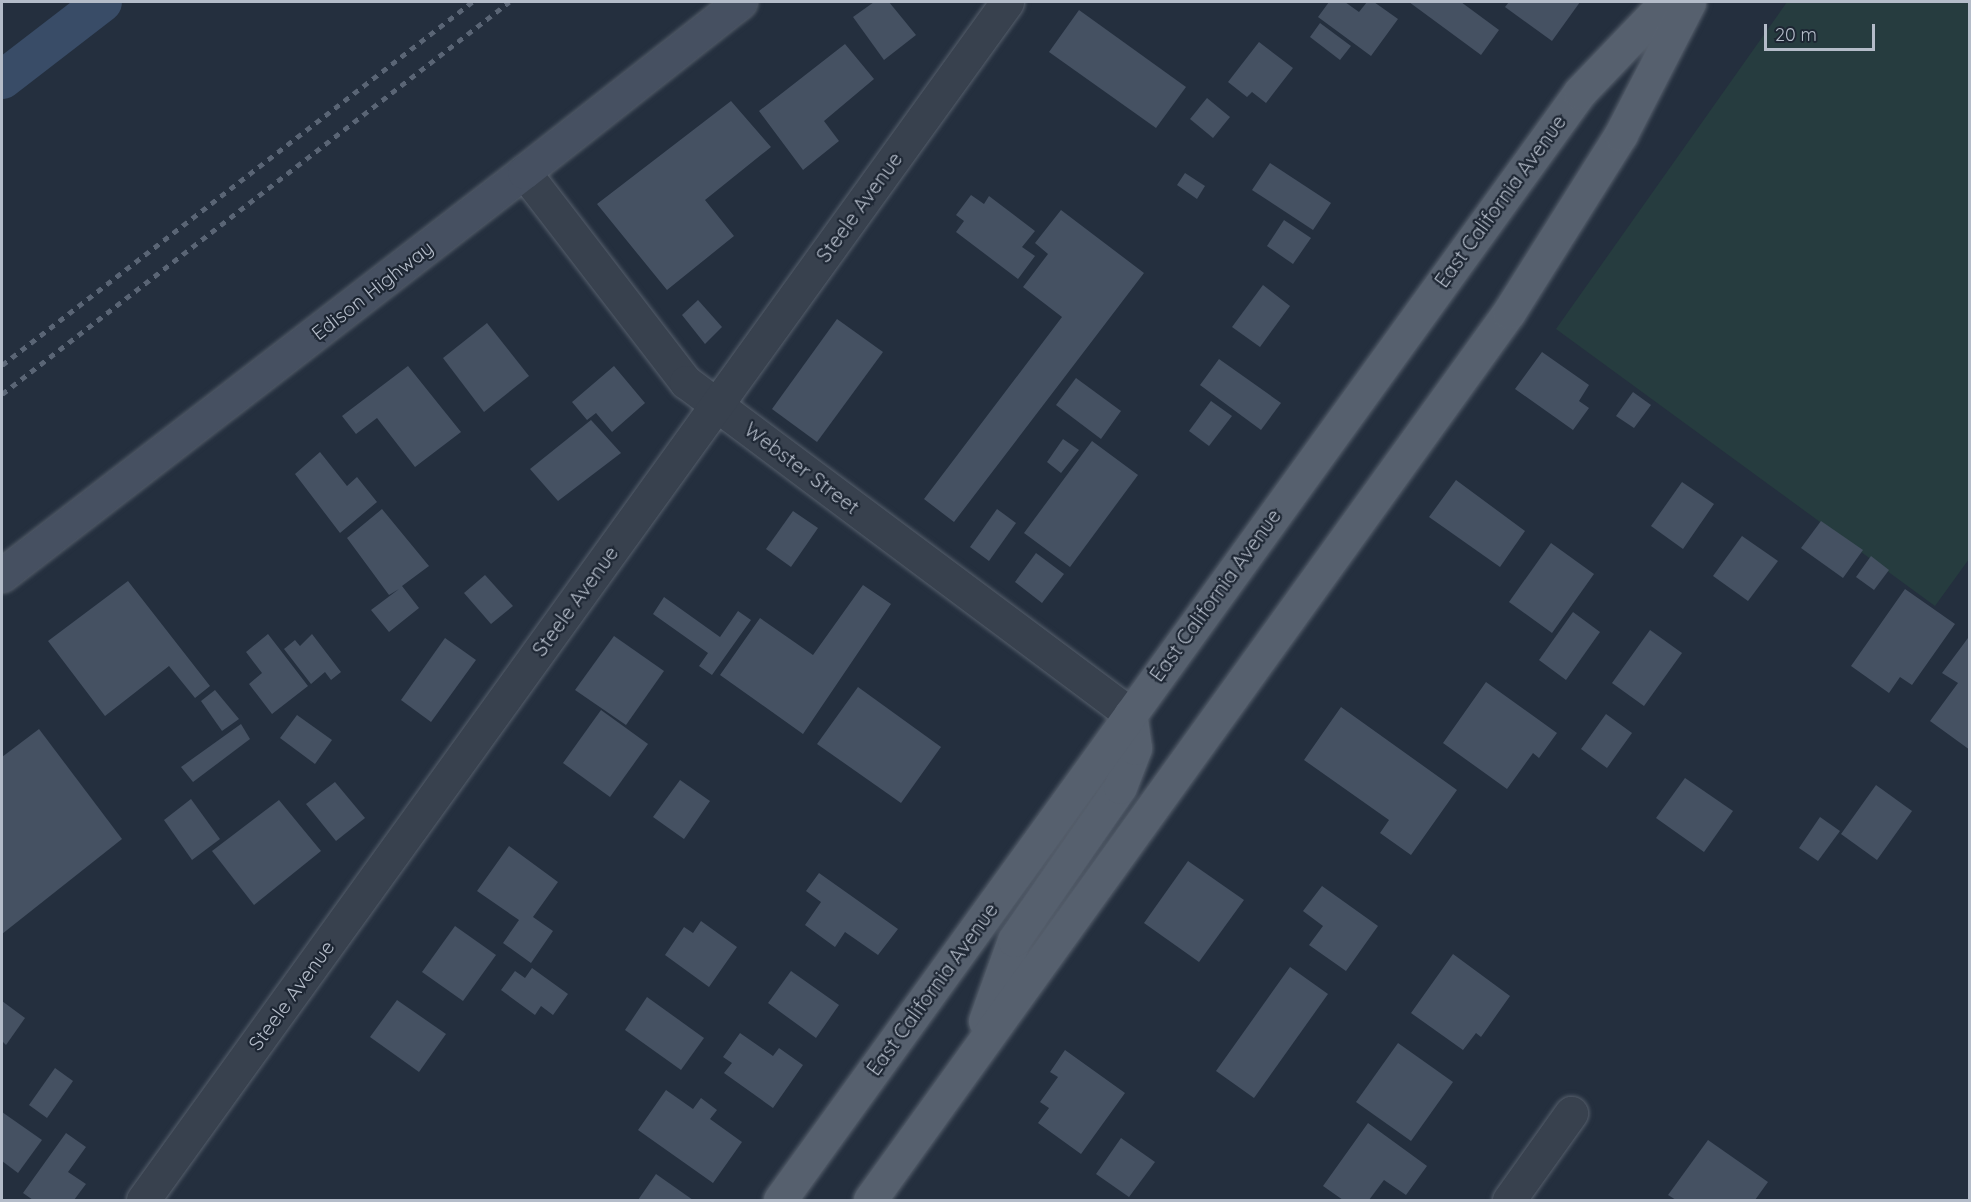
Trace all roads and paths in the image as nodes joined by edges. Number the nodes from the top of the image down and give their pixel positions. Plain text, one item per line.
1 (741, 2) edge
2 (1007, 2) edge
3 (1666, 2) edge
4 (1689, 2) edge
5 (524, 172) junction
6 (716, 405) junction
7 (2, 575) edge
8 (1130, 714) junction
9 (970, 1059) junction
10 (1571, 1113) dead end
11 (143, 1200) edge
12 (780, 1200) edge
13 (870, 1200) edge
14 (1509, 1200) edge

1 - 5 main road, Edison Highway
2 - 6 street, Steele Avenue
3 - 8 main road, East California Avenue
4 - 9 main road
5 - 6 street, Webster Street
5 - 7 main road, Edison Highway
6 - 8 street, Webster Street
6 - 11 street, Steele Avenue
8 - 9 main road
8 - 12 main road, East California Avenue
9 - 13 main road
10 - 14 street

